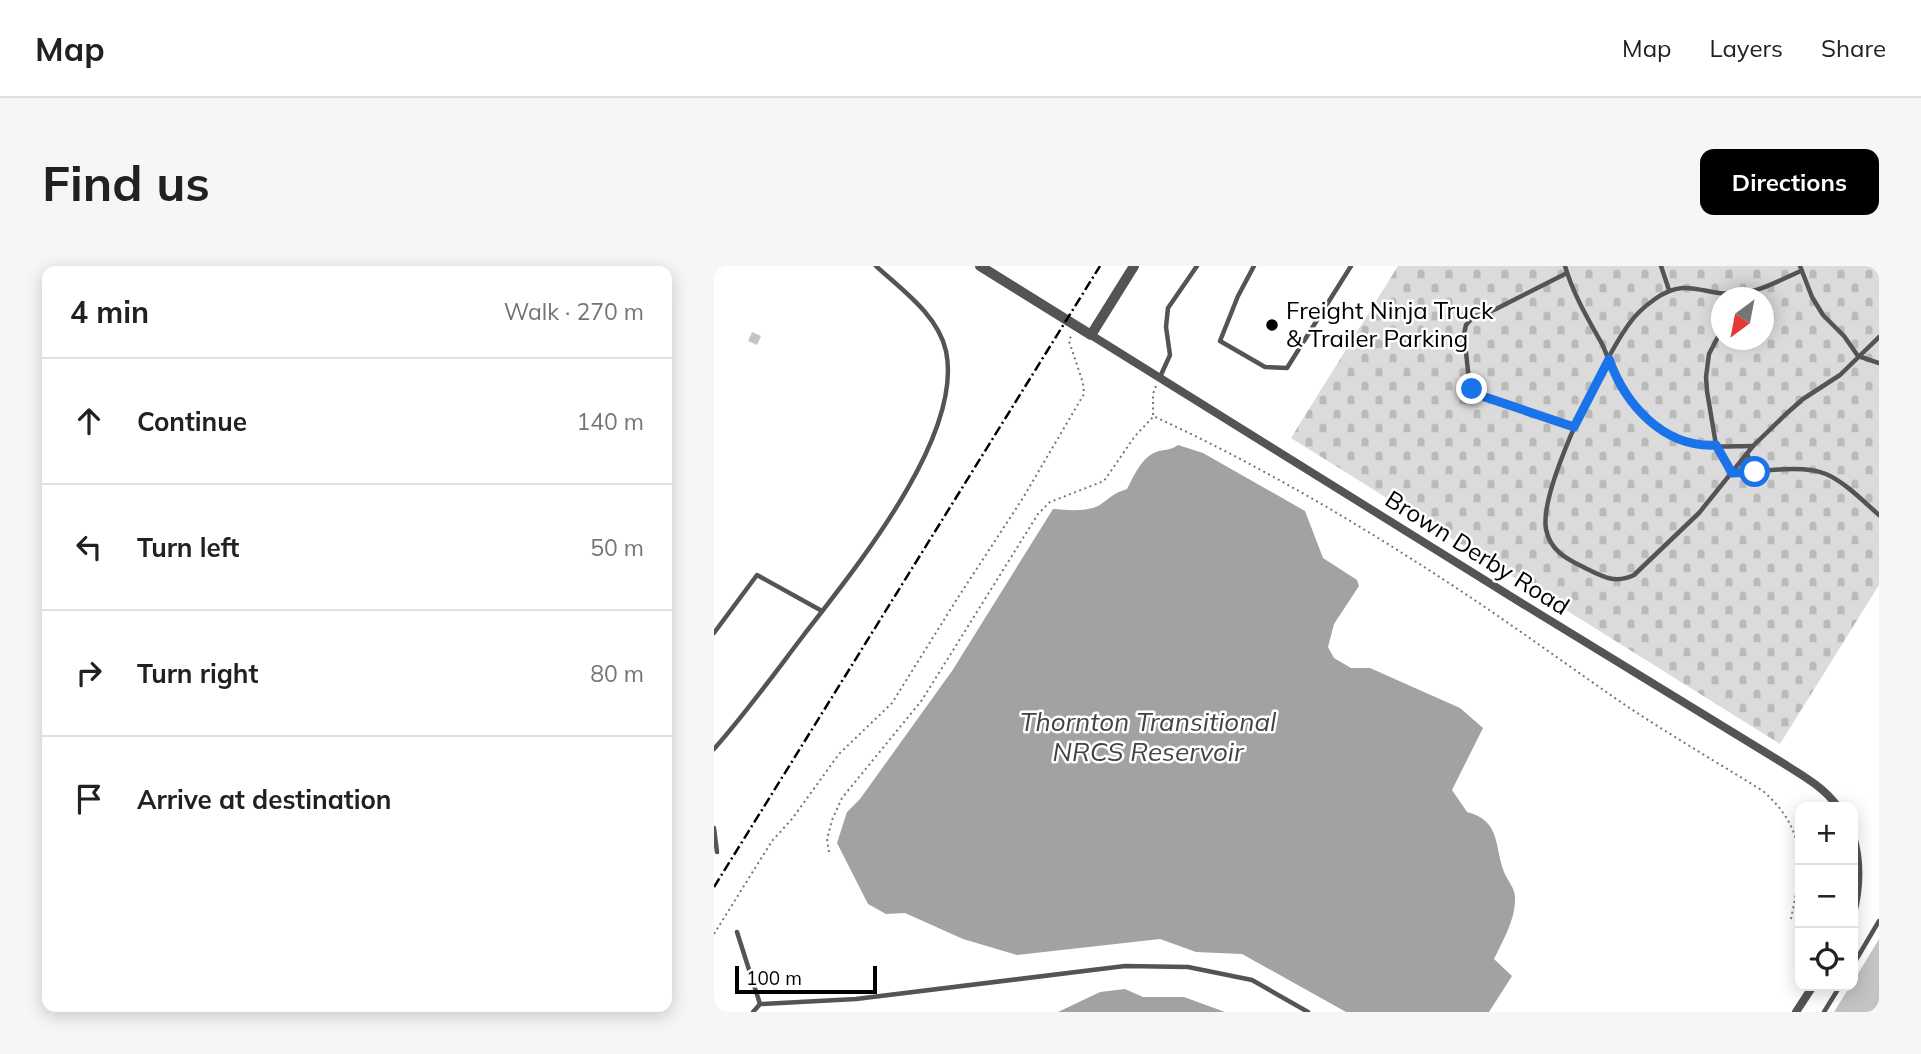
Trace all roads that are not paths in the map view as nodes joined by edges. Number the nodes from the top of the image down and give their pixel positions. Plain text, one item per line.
1 (876, 266) edge
2 (980, 266) edge
3 (1133, 266) edge
4 (1196, 266) edge
5 (1254, 266) edge
6 (1351, 266) edge
7 (1565, 266) edge
8 (1661, 266) edge
9 (1801, 268) edge
10 (1567, 273) junction
11 (1760, 287) edge
12 (1669, 290) junction
13 (1711, 291) edge
14 (1091, 335) junction
15 (1879, 337) edge
16 (1711, 350) edge
17 (1858, 356) junction
18 (1609, 359) junction
19 (1879, 363) edge
20 (1160, 378) junction
21 (1574, 427) junction
22 (1716, 445) junction
23 (1753, 446) junction
24 (1747, 454) junction
25 (1755, 472) junction
26 (1732, 473) junction
27 (1879, 515) edge
28 (822, 611) junction
29 (714, 631) edge
30 (714, 749) edge
31 (1834, 802) edge
32 (714, 828) edge
33 (717, 852) dead end
34 (1858, 859) edge
35 (1858, 892) edge
36 (1879, 921) edge
37 (737, 932) dead end
38 (1858, 957) edge
39 (1810, 991) edge
40 (1837, 991) edge
41 (760, 1004) junction
42 (753, 1012) edge
43 (1308, 1012) edge
44 (1797, 1012) edge
45 (1824, 1012) edge

1 - 28 lane
2 - 14 street
3 - 14 street
4 - 20 lane
5 - 6 lane
7 - 10 lane
8 - 12 lane
9 - 11 lane
9 - 17 lane
10 - 18 lane
10 - 21 lane
12 - 13 lane
12 - 18 lane
14 - 20 street, Brown Derby Road
15 - 17 lane
16 - 22 lane
17 - 19 lane
17 - 23 lane
18 - 21 lane
18 - 22 lane
20 - 31 street, Brown Derby Road
21 - 26 lane
22 - 23 lane
22 - 26 lane
23 - 24 lane
24 - 25 lane
24 - 26 lane
25 - 26 lane
25 - 27 lane
28 - 29 lane
28 - 30 lane
32 - 33 lane
34 - 35 street
36 - 38 lane
37 - 41 lane
39 - 44 street
40 - 45 lane
41 - 42 lane
41 - 43 lane

